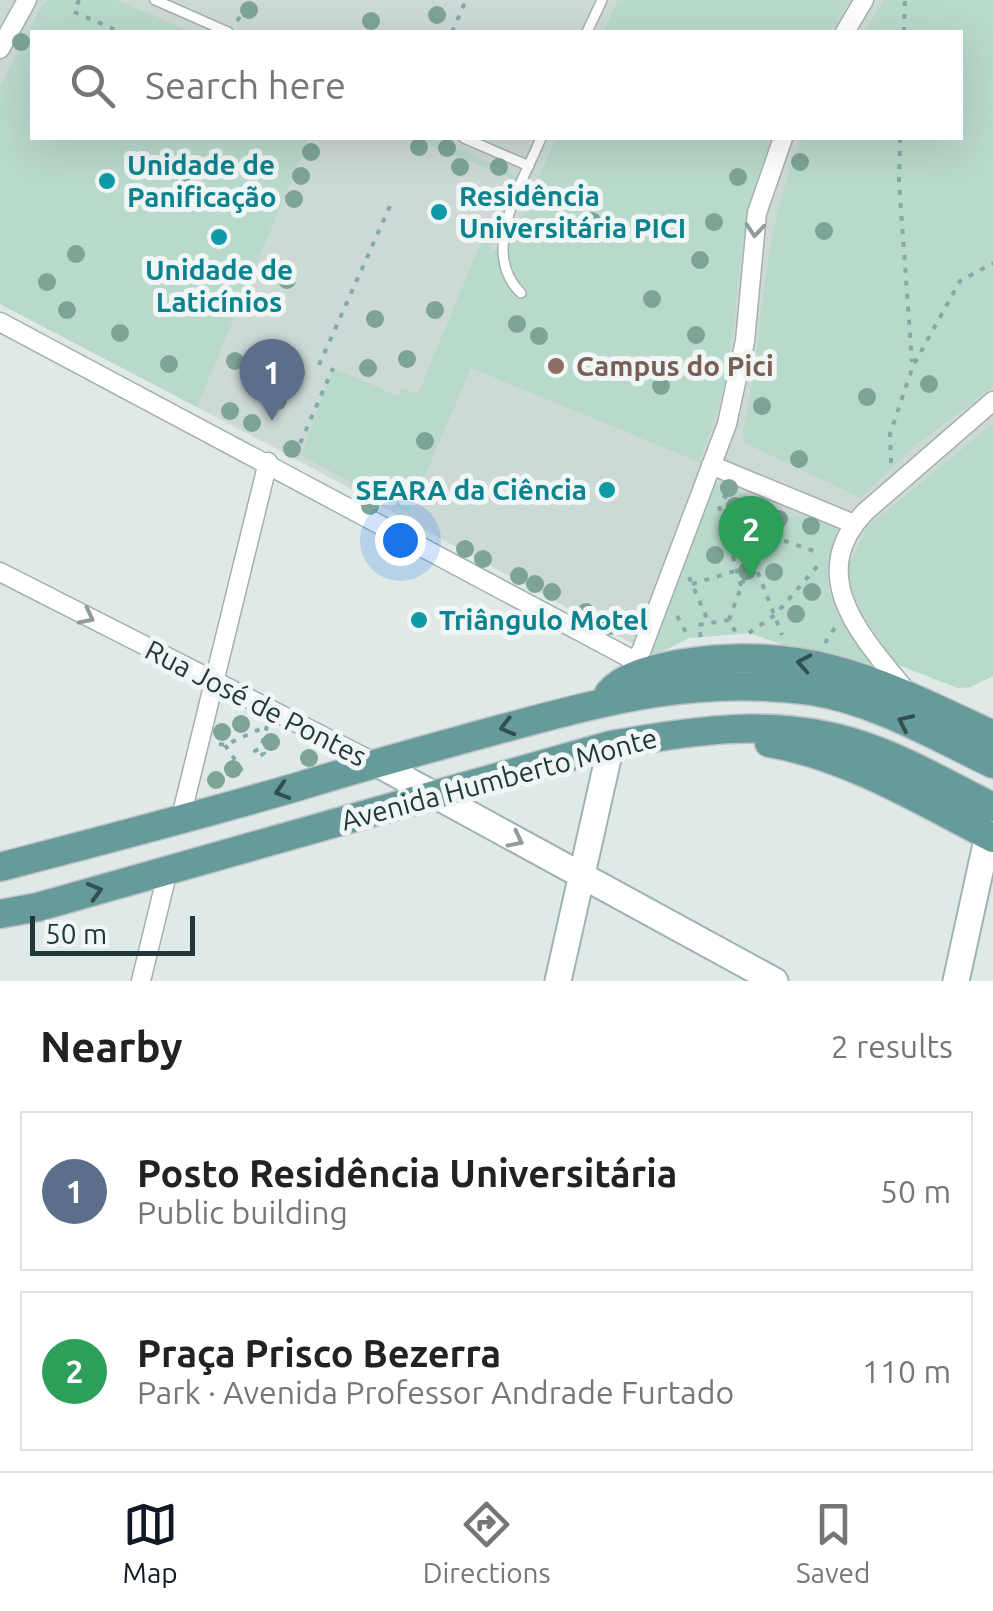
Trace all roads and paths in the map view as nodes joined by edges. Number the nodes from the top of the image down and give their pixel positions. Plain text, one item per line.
1 (27, 0) edge
2 (79, 0) edge
3 (155, 0) edge
4 (252, 0) edge
5 (466, 0) edge
6 (602, 0) edge
7 (864, 0) edge
8 (905, 0) edge
9 (110, 29) edge
10 (223, 30) edge
11 (230, 30) edge
12 (453, 30) edge
13 (588, 30) edge
14 (846, 30) edge
15 (904, 30) edge
16 (0, 49) edge
17 (469, 140) edge
18 (540, 140) edge
19 (782, 140) edge
20 (900, 140) edge
21 (529, 166) junction
22 (390, 206) dead end
23 (993, 263) edge
24 (521, 294) dead end
25 (0, 322) edge
26 (319, 364) dead end
27 (912, 366) junction
28 (332, 368) dead end
29 (993, 401) edge
30 (268, 462) junction
31 (711, 465) junction
32 (288, 473) junction
33 (892, 489) junction
34 (854, 524) junction
35 (761, 533) junction
36 (752, 558) junction
37 (737, 570) junction
38 (0, 572) edge
39 (687, 574) dead end
40 (692, 584) junction
41 (742, 586) junction
42 (675, 613) dead end
43 (776, 615) junction
44 (841, 618) dead end
45 (729, 620) junction
46 (709, 623) junction
47 (737, 634) dead end
48 (749, 634) dead end
49 (689, 638) dead end
50 (701, 638) dead end
51 (785, 644) dead end
52 (818, 654) dead end
53 (637, 671) junction
54 (214, 684) junction
55 (910, 696) junction
56 (601, 702) junction
57 (688, 731) junction
58 (992, 732) edge
59 (612, 745) junction
60 (376, 763) junction
61 (993, 764) edge
62 (255, 771) dead end
63 (251, 785) dead end
64 (430, 795) junction
65 (993, 807) edge
66 (180, 822) junction
67 (990, 837) edge
68 (0, 867) edge
69 (168, 870) junction
70 (584, 875) junction
71 (0, 914) edge
72 (142, 981) edge
73 (558, 981) edge
74 (775, 981) edge
75 (956, 981) edge

1 - 16 street
2 - 9 path
3 - 10 lane
4 - 11 path
5 - 12 path
6 - 13 lane
7 - 14 street
8 - 15 path
17 - 21 lane
18 - 21 lane
19 -> 31 street
20 - 27 path
21 - 24 lane
22 - 26 path
23 - 27 path
25 - 30 street
27 - 33 path
28 - 32 path
29 - 33 street
30 - 32 street
30 - 54 street
31 - 34 street
31 - 53 street
32 - 53 street
33 - 34 street
34 - 55 street
35 - 36 path
35 - 37 path
35 - 43 path
36 - 41 path
36 - 43 path
37 - 40 path
37 - 41 path
38 -> 54 street, Rua José de Pontes
39 - 40 path
40 - 46 path
41 - 45 path
42 - 49 path
43 - 48 path
43 - 51 path
44 - 52 path
45 - 46 path
45 - 47 path
46 - 50 path
55 -> 53 main road
53 - 56 main road
54 - 60 street, Rua José de Pontes
54 - 66 street
55 - 58 main road
56 -> 60 main road, Avenida Humberto Monte
61 -> 56 main road, Avenida Humberto Monte
57 - 59 main road, Avenida Humberto Monte
57 - 65 main road, Avenida Humberto Monte
57 - 67 main road
59 - 64 main road, Avenida Humberto Monte
59 - 70 street
60 - 64 street, Rua José de Pontes
60 -> 66 main road, Avenida Humberto Monte
62 - 63 path
64 - 69 main road, Avenida Humberto Monte
64 -> 70 street, Rua José de Pontes
66 - 68 main road, Avenida Humberto Monte
67 - 75 street
71 -> 69 main road, Avenida Humberto Monte
69 - 72 street
70 - 73 street
70 - 74 street, Rua José de Pontes

